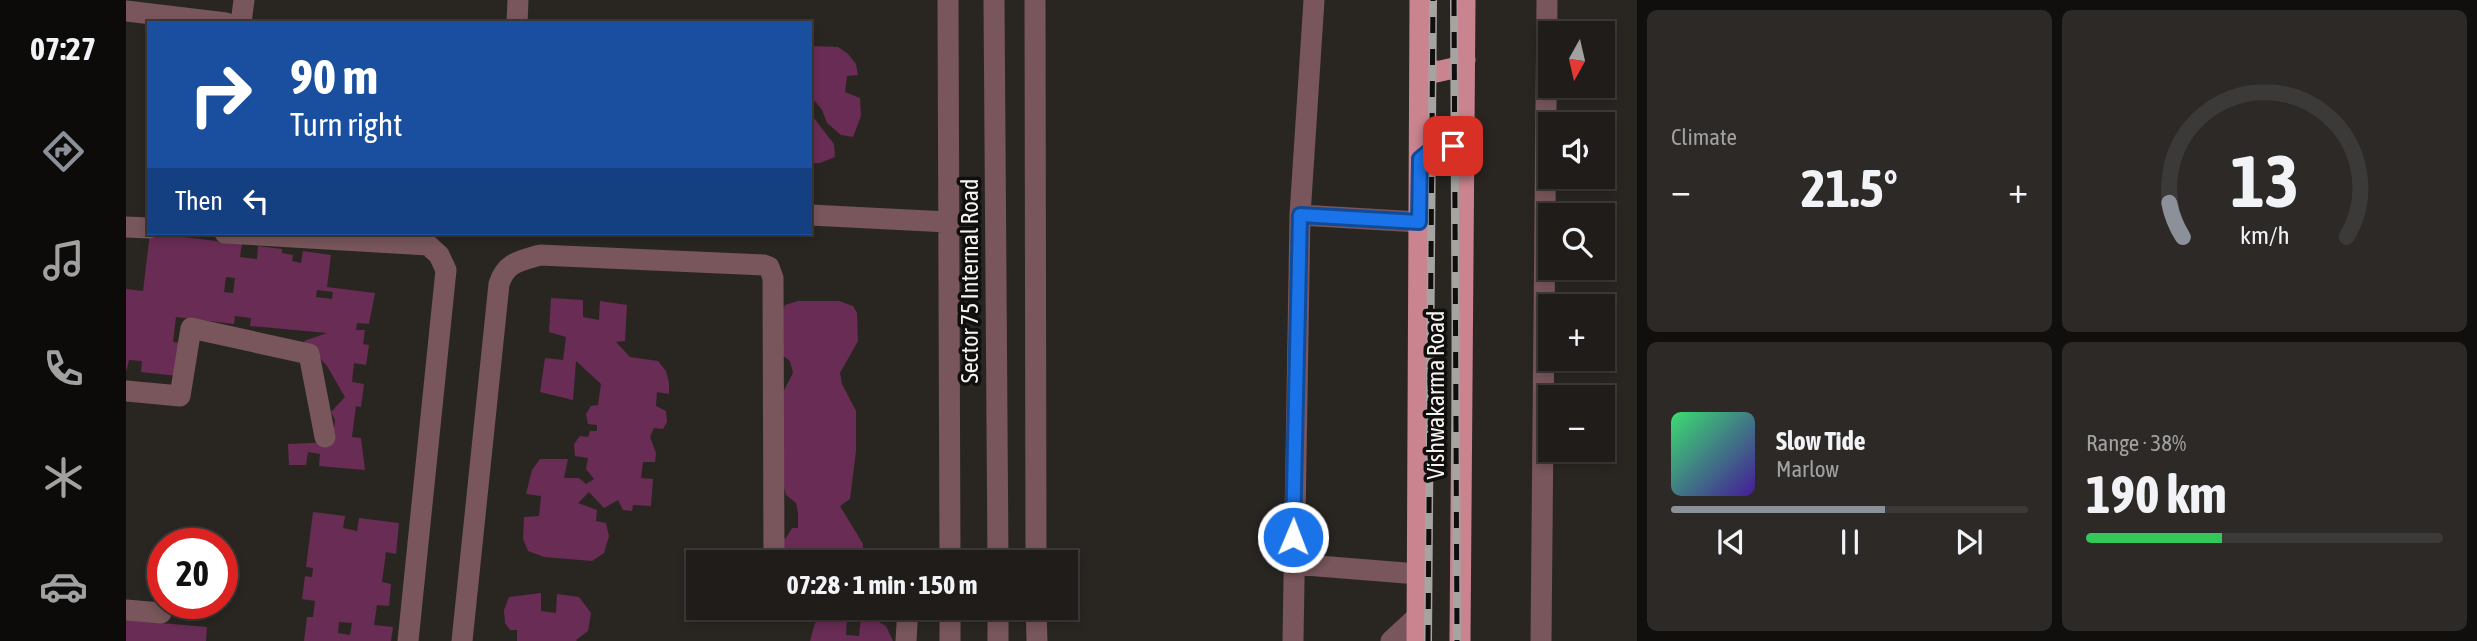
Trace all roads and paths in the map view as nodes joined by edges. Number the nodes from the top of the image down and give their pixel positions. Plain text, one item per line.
1 (244, 0) edge
2 (518, 0) edge
3 (948, 0) edge
4 (994, 0) edge
5 (1035, 0) edge
6 (1314, 0) edge
7 (1420, 0) edge
8 (1465, 0) edge
9 (1547, 0) edge
10 (126, 11) edge
11 (209, 21) edge
12 (241, 21) edge
13 (517, 21) edge
14 (1465, 60) junction
15 (1420, 62) junction
16 (1464, 150) junction
17 (1420, 159) junction
18 (812, 215) edge
19 (1300, 215) junction
20 (947, 222) junction
21 (1419, 222) junction
22 (126, 227) edge
23 (147, 228) edge
24 (259, 235) edge
25 (126, 391) edge
26 (325, 437) dead end
27 (774, 550) edge
28 (950, 550) edge
29 (998, 550) edge
30 (1036, 550) edge
31 (1293, 564) junction
32 (1418, 574) junction
33 (126, 610) edge
34 (147, 612) edge
35 (1417, 617) junction
36 (907, 620) edge
37 (950, 620) edge
38 (998, 620) edge
39 (1037, 620) edge
40 (408, 641) edge
41 (462, 641) edge
42 (906, 641) edge
43 (950, 641) edge
44 (998, 641) edge
45 (1037, 641) edge
46 (1293, 641) edge
47 (1391, 641) edge
48 (1417, 641) edge
49 (1460, 641) edge
50 (1541, 641) edge

1 - 12 street
2 - 13 street
3 - 20 street, Sector 75 Internal Road
4 - 29 street, Sector 75 Internal Road
5 - 30 street
6 - 19 street
7 - 15 main road, Vishwakarma Road
8 - 14 main road, Vishwakarma Road
9 - 50 street
10 - 11 street
14 - 15 main road
14 - 16 main road, Vishwakarma Road
15 - 17 main road, Vishwakarma Road
16 - 17 main road
16 - 49 main road, Vishwakarma Road
17 - 21 main road, Vishwakarma Road
18 - 20 street
19 - 21 street
19 - 31 street
20 - 28 street, Sector 75 Internal Road
21 - 32 main road, Vishwakarma Road
22 - 23 street
24 - 40 street
25 - 26 street
27 - 41 street
31 - 32 street
31 - 46 street
32 - 35 main road, Vishwakarma Road
33 - 34 street
35 - 47 street
35 - 48 main road, Vishwakarma Road
36 - 42 street
37 - 43 street
38 - 44 street
39 - 45 street

